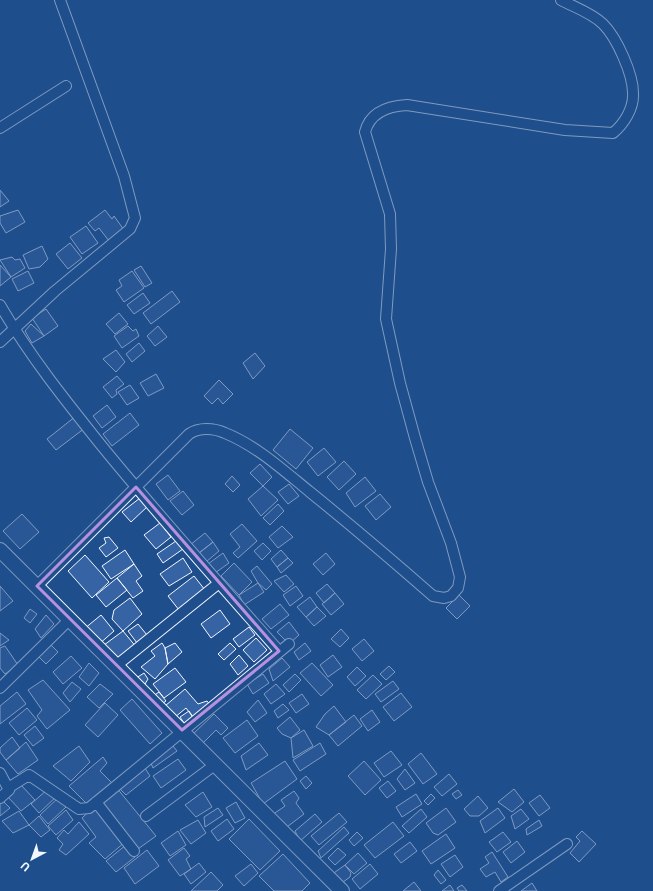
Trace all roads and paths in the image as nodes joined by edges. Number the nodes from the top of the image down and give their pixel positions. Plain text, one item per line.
1 (60, 0) edge
2 (561, 0) edge
3 (66, 86) dead end
4 (0, 128) edge
5 (0, 305) edge
6 (14, 329) junction
7 (0, 342) edge
8 (136, 487) junction
9 (0, 550) edge
10 (219, 583) junction
11 (36, 586) junction
12 (70, 619) junction
13 (289, 644) dead end
14 (279, 651) junction
15 (117, 665) junction
16 (0, 688) edge
17 (182, 730) junction
18 (216, 764) junction
19 (0, 773) edge
20 (8, 788) junction
21 (0, 798) edge
22 (96, 802) junction
23 (146, 816) dead end
24 (567, 844) dead end
25 (134, 851) dead end
26 (342, 891) edge
27 (499, 891) edge

1 - 6 street
2 - 8 street
3 - 4 street
5 - 6 street
6 - 7 street
6 - 8 street
8 - 10 street
8 - 11 street
9 - 11 main road
10 - 14 street
10 - 15 street
11 - 12 main road
12 - 15 main road
12 - 16 street
13 - 14 street
14 - 17 street
15 - 17 main road
17 - 18 main road
17 - 22 street
18 - 23 street
18 - 26 main road
19 - 20 street
20 - 21 street
20 - 22 street
22 - 25 street
24 - 27 street

